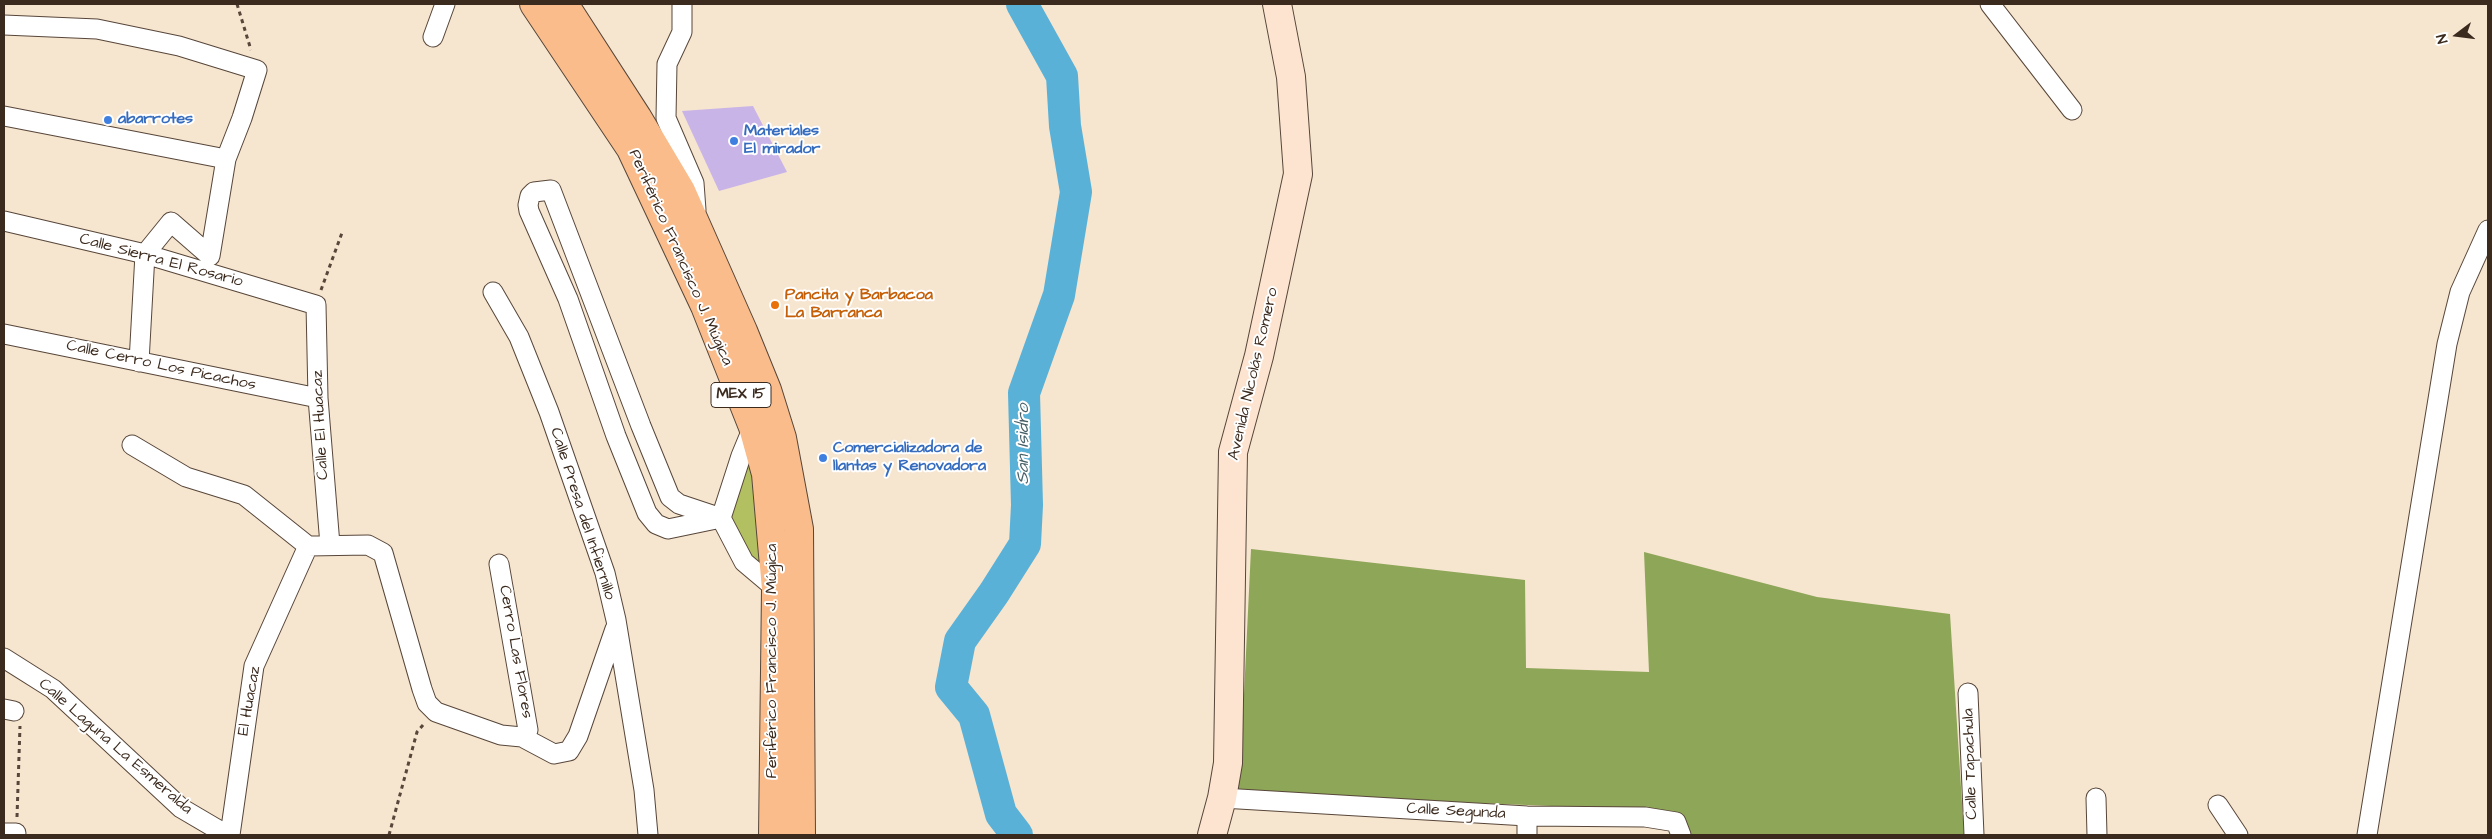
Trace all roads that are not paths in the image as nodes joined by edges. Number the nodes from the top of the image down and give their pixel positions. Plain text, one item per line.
1 (445, 4) edge
2 (534, 4) edge
3 (564, 4) edge
4 (682, 4) edge
5 (1277, 4) edge
6 (1990, 4) edge
7 (4, 25) edge
8 (433, 37) dead end
9 (2072, 110) dead end
10 (4, 116) edge
11 (226, 159) junction
12 (558, 210) junction
13 (532, 217) junction
14 (4, 221) edge
15 (697, 226) junction
16 (2488, 230) edge
17 (145, 254) junction
18 (591, 290) junction
19 (493, 292) dead end
20 (568, 300) junction
21 (316, 305) joint
22 (4, 334) edge
23 (139, 362) junction
24 (318, 398) junction
25 (640, 426) junction
26 (753, 427) junction
27 (616, 436) junction
28 (132, 445) dead end
29 (720, 518) junction
30 (330, 545) junction
31 (308, 546) junction
32 (499, 564) dead end
33 (776, 590) junction
34 (616, 624) junction
35 (4, 658) edge
36 (1968, 694) dead end
37 (522, 737) junction
38 (1222, 798) junction
39 (2096, 798) dead end
40 (2218, 806) dead end
41 (1527, 816) junction
42 (228, 835) edge
43 (648, 835) edge
44 (773, 835) edge
45 (801, 835) edge
46 (1212, 835) edge
47 (1527, 835) edge
48 (1680, 835) edge
49 (1974, 835) edge
50 (2097, 835) edge
51 (2238, 835) edge
52 (2368, 835) edge

1 - 8 street
2 - 26 main road, Periférico Francisco J. Múgica / MEX 15
3 - 15 main road, Periférico Francisco J. Múgica / MEX 15
4 - 15 street
5 - 38 street, Avenida Nicolás Romero
6 - 9 street
7 - 11 street
10 - 11 street
11 - 17 street
12 - 13 street
12 - 13 street
12 - 18 street
13 - 20 street
14 - 17 street, Calle Sierra El Rosario
15 - 45 main road, Periférico Francisco J. Múgica / MEX 15
16 - 52 street
17 - 21 street, Calle Sierra El Rosario
17 - 23 street
18 - 20 street
18 - 25 street
19 - 34 street, Calle Presa del Infiernillo
20 - 27 street
21 - 24 street, Calle El Huacaz
22 - 23 street, Calle Cerro Los Picachos
23 - 24 street, Calle Cerro Los Picachos
24 - 30 street, Calle El Huacaz
25 - 27 street
25 - 29 street
26 - 29 street
26 - 33 main road, Periférico Francisco J. Múgica / MEX 15
27 - 29 street
28 - 31 street
29 - 33 street
30 - 31 street
30 - 37 street
31 - 42 street, El Huacaz
32 - 37 street, Cerro Las Flores
33 - 44 main road, Periférico Francisco J. Múgica / MEX 15
34 - 37 street
34 - 43 street, Calle Presa del Infiernillo
35 - 42 street, Calle Laguna La Esmeralda
36 - 49 street, Calle Tapachula
38 - 41 street, Calle Segunda
38 - 46 street, Avenida Nicolás Romero
39 - 50 street
40 - 51 street
41 - 47 street
41 - 48 street, Calle Segunda

